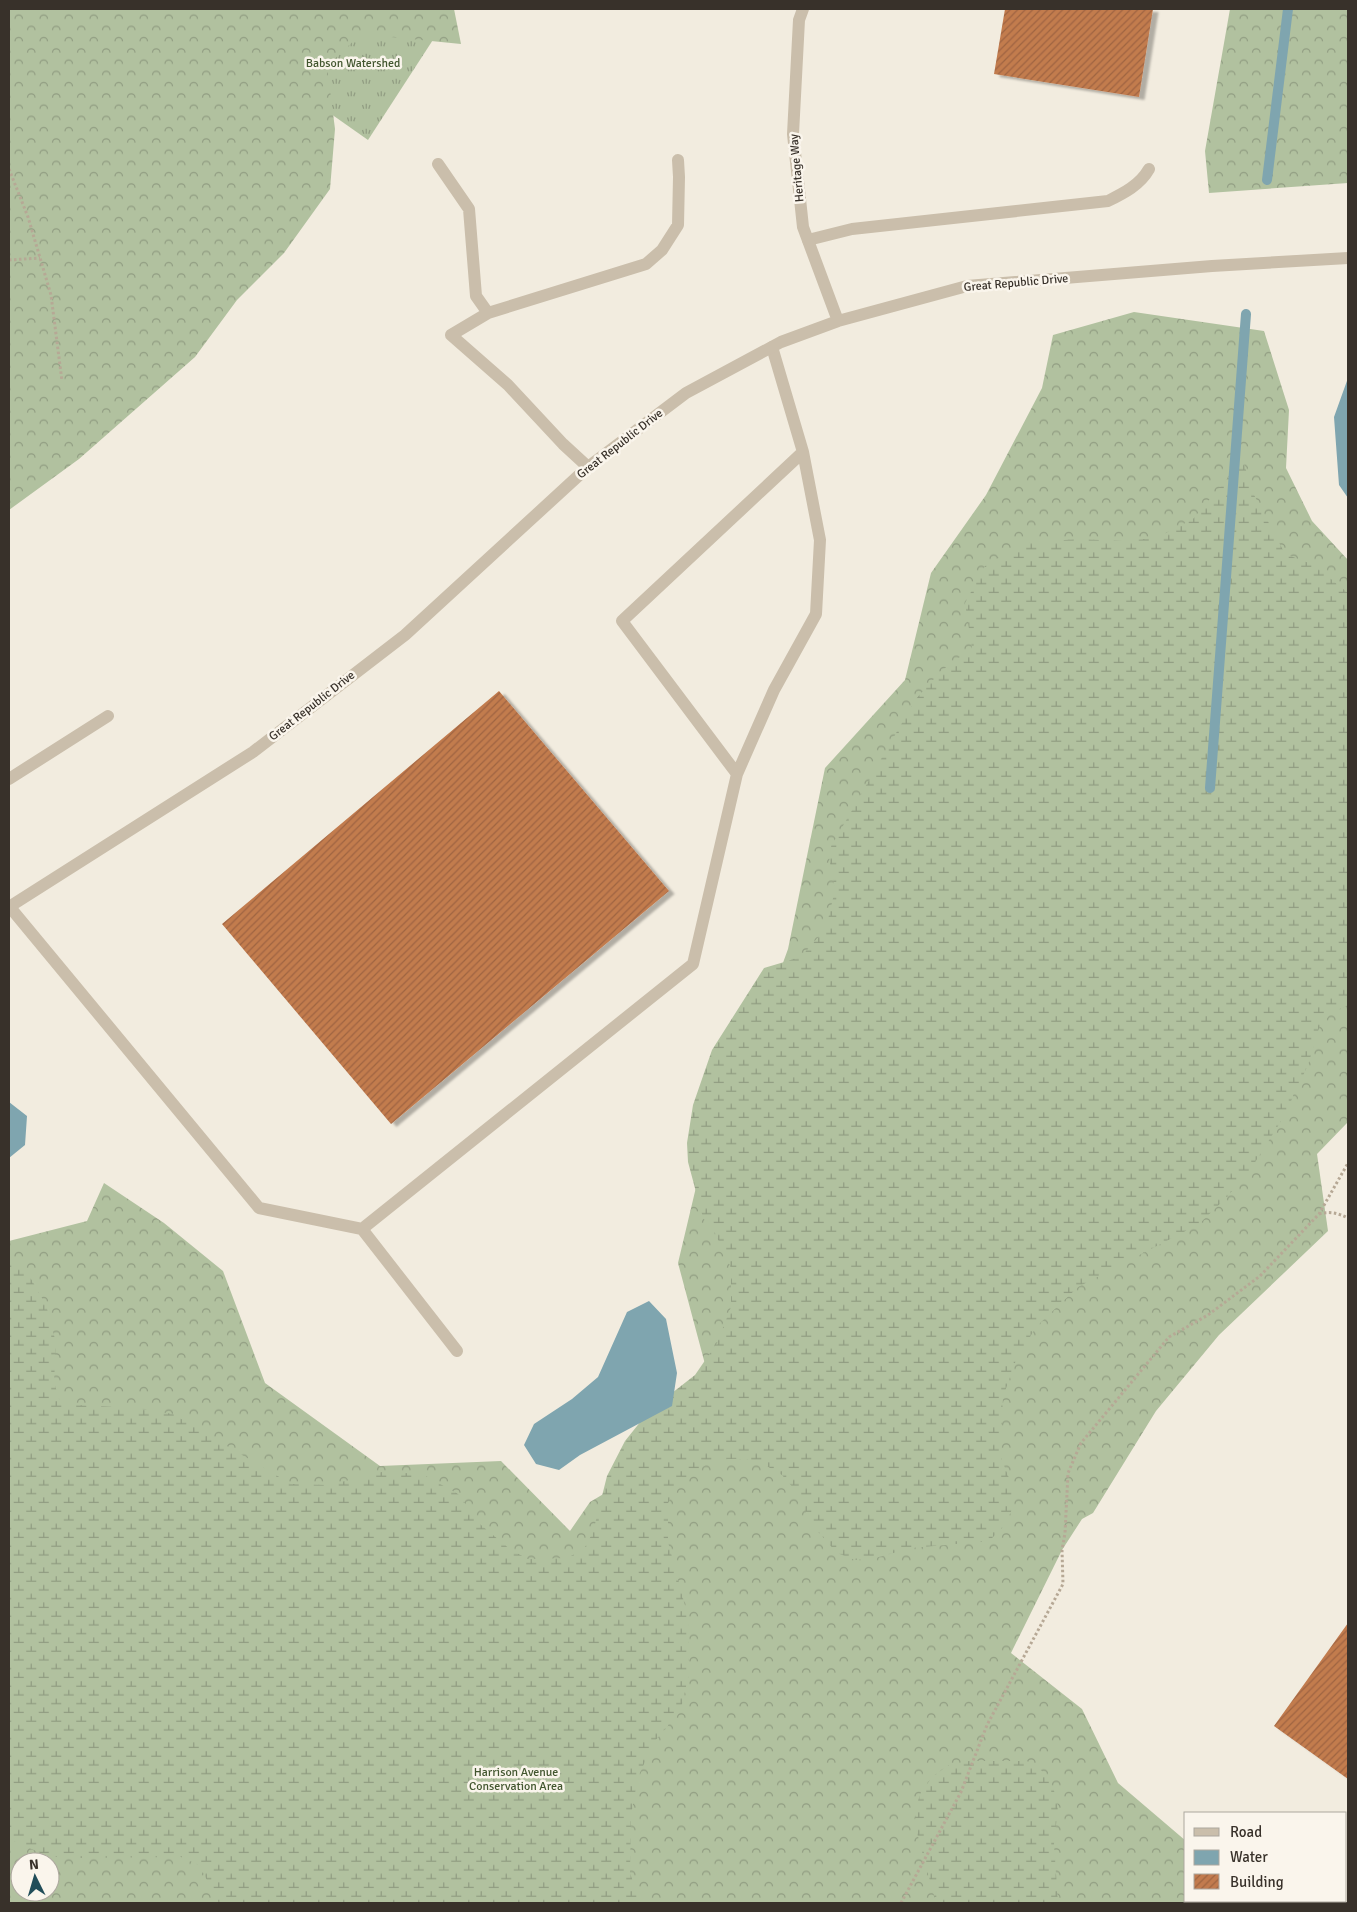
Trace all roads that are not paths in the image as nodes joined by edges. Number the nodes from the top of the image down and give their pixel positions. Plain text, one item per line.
1 (803, 9) edge
2 (678, 160) dead end
3 (438, 164) dead end
4 (1149, 169) dead end
5 (808, 240) junction
6 (1348, 258) edge
7 (488, 313) junction
8 (838, 321) junction
9 (772, 347) junction
10 (804, 452) junction
11 (588, 467) junction
12 (108, 716) dead end
13 (737, 774) junction
14 (9, 778) edge
15 (9, 906) edge
16 (362, 1229) junction
17 (457, 1351) dead end

1 - 5 street, Heritage Way
2 - 7 street
3 - 7 street
4 - 5 street
5 - 8 street, Heritage Way
6 - 8 street, Great Republic Drive
7 - 11 street
8 - 9 street, Great Republic Drive
9 - 10 street
9 - 11 street, Great Republic Drive
10 - 13 street
10 - 13 street
11 - 15 street, Great Republic Drive
12 - 14 street
13 - 16 street
15 - 16 street
16 - 17 street

